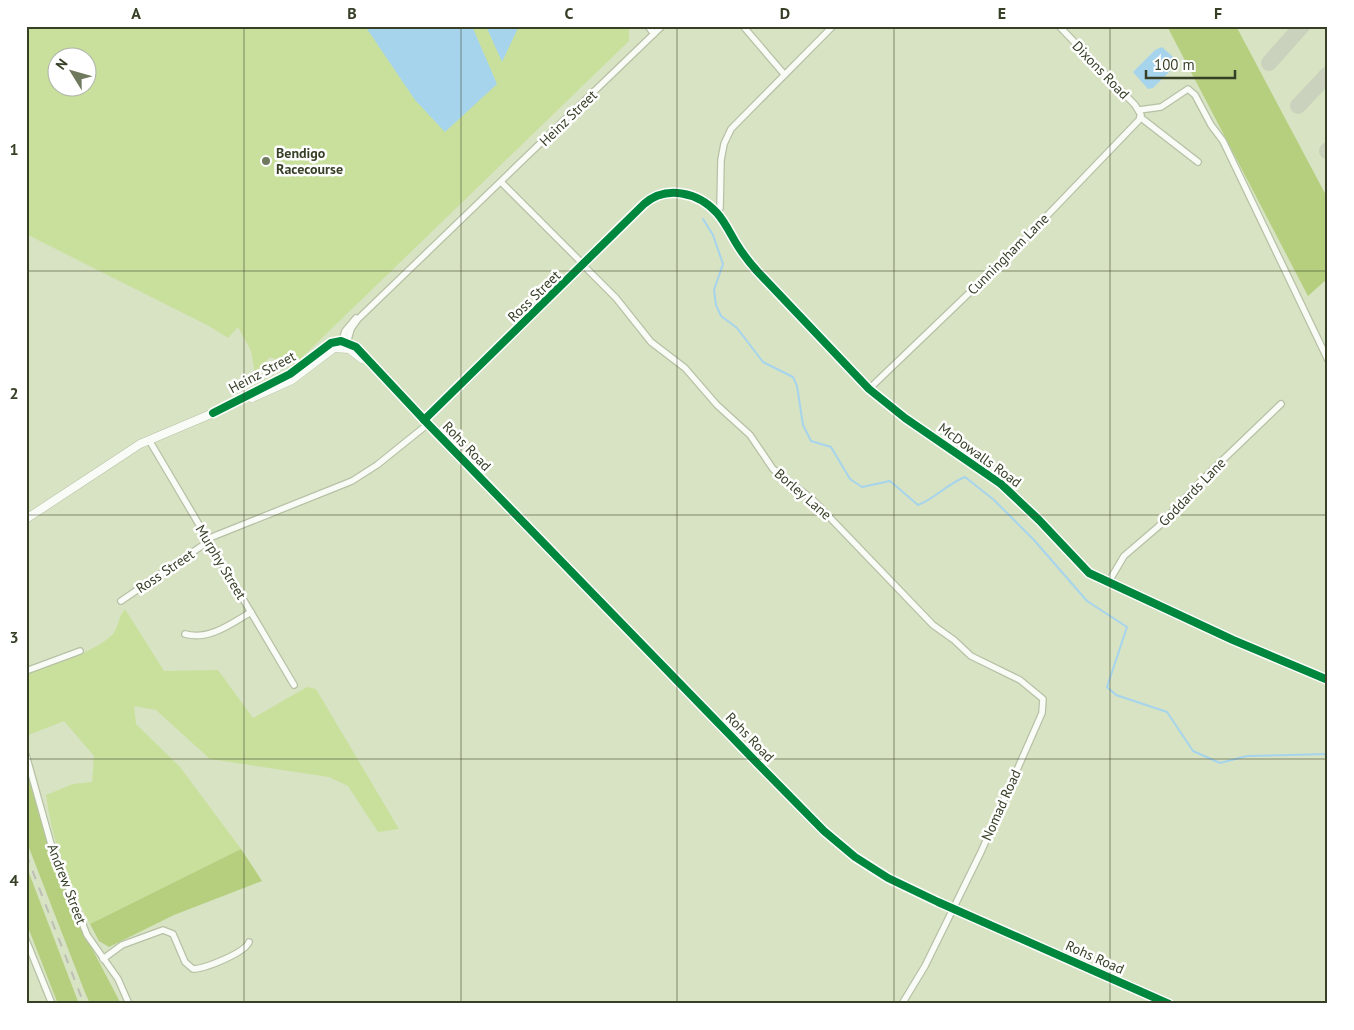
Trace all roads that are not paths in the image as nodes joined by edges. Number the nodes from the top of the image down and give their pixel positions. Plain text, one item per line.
1 (648, 26) edge
2 (662, 26) edge
3 (743, 26) edge
4 (833, 26) edge
5 (1059, 26) edge
6 (654, 34) junction
7 (784, 74) junction
8 (1140, 114) junction
9 (1198, 162) dead end
10 (501, 182) junction
11 (663, 192) joint
12 (717, 214) junction
13 (583, 265) junction
14 (344, 345) junction
15 (1328, 360) edge
16 (869, 389) junction
17 (1281, 404) dead end
18 (426, 422) junction
19 (149, 440) junction
20 (27, 517) edge
21 (208, 540) junction
22 (1108, 583) junction
23 (121, 600) dead end
24 (251, 612) junction
25 (185, 634) dead end
26 (80, 650) dead end
27 (26, 671) edge
28 (1328, 680) edge
29 (294, 685) dead end
30 (1043, 699) joint
31 (26, 755) edge
32 (953, 909) junction
33 (26, 940) edge
34 (249, 942) dead end
35 (103, 959) junction
36 (52, 1004) edge
37 (129, 1004) edge
38 (902, 1004) edge
39 (1169, 1004) edge

1 - 6 street
2 - 6 street, Heinz Street
3 - 7 street
4 - 7 street
5 - 8 street, Dixons Road
6 - 10 street, Heinz Street
7 - 12 street
8 - 9 street, Dixons Road
8 - 15 street
8 - 16 street, Cunningham Lane
10 - 13 street, Borley Lane
10 - 14 street, Heinz Street
11 - 12 street, McDowalls Road
11 - 13 street, Ross Street
12 - 16 street, McDowalls Road
13 - 18 street, Ross Street
13 - 30 street, Borley Lane
14 - 18 street, Rohs Road
14 - 19 street, Heinz Street
16 - 22 street, McDowalls Road
17 - 22 street, Goddards Lane
18 - 21 street, Ross Street
18 - 32 street, Rohs Road
19 - 20 street, Heinz Street
19 - 21 street, Murphy Street
21 - 23 street, Ross Street
21 - 24 street, Murphy Street
22 - 28 street, McDowalls Road
24 - 25 street
24 - 29 street, Murphy Street
26 - 27 street
30 - 32 street, Nomad Road
31 - 35 street, Andrew Street
32 - 38 street, Nomad Road
32 - 39 street, Rohs Road
33 - 36 street
34 - 35 street
35 - 37 street, Andrew Street

